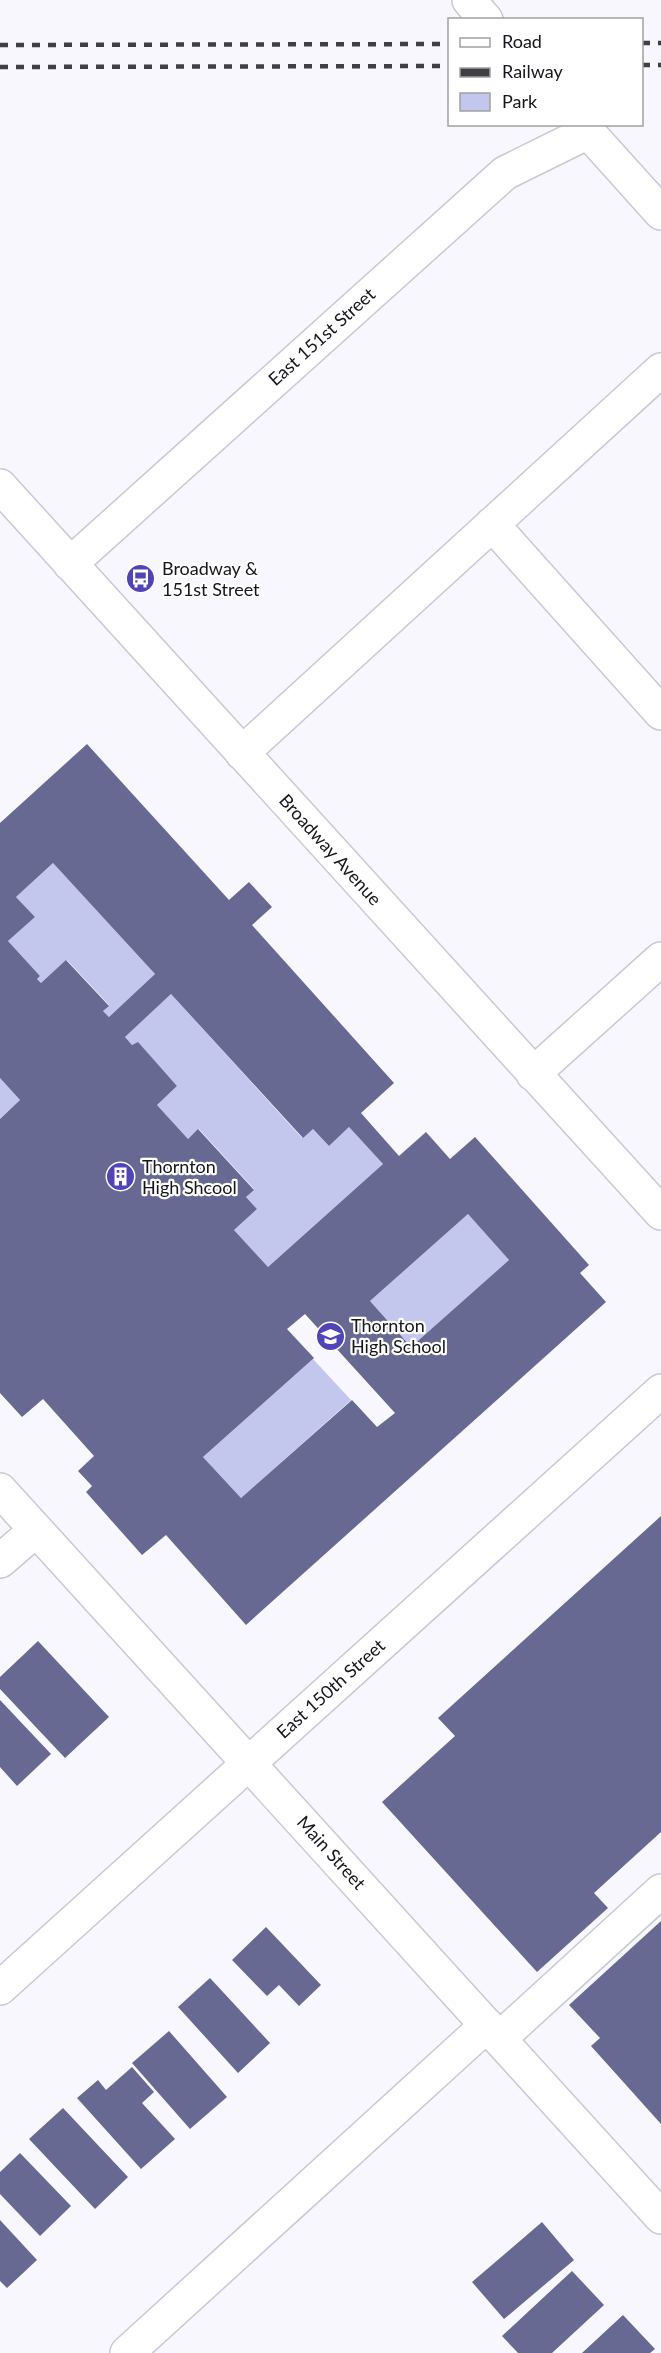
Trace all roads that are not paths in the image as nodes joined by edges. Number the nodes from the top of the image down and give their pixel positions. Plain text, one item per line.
1 (469, 0) edge
2 (484, 18) edge
3 (585, 128) edge
4 (661, 213) edge
5 (661, 370) edge
6 (0, 486) edge
7 (492, 524) junction
8 (70, 564) junction
9 (661, 713) edge
10 (242, 753) junction
11 (661, 959) edge
12 (533, 1074) junction
13 (661, 1213) edge
14 (661, 1391) edge
15 (0, 1490) edge
16 (36, 1530) junction
17 (0, 1561) edge
18 (249, 1763) junction
19 (661, 1891) edge
20 (0, 1988) edge
21 (493, 2032) junction
22 (661, 2217) edge
23 (127, 2353) edge

1 - 2 street
3 - 4 street
3 - 8 street, East 151st Street
5 - 7 street
6 - 8 street, Broadway Avenue
7 - 9 street
7 - 10 street
8 - 10 street, Broadway Avenue
10 - 12 street, Broadway Avenue
11 - 12 street
12 - 13 street, Broadway Avenue
14 - 18 street, East 150th Street
15 - 16 street, Main Street
16 - 17 street
16 - 18 street, Main Street
18 - 20 street, East 150th Street
18 - 21 street, Main Street
19 - 21 street
21 - 22 street, Main Street
21 - 23 street

